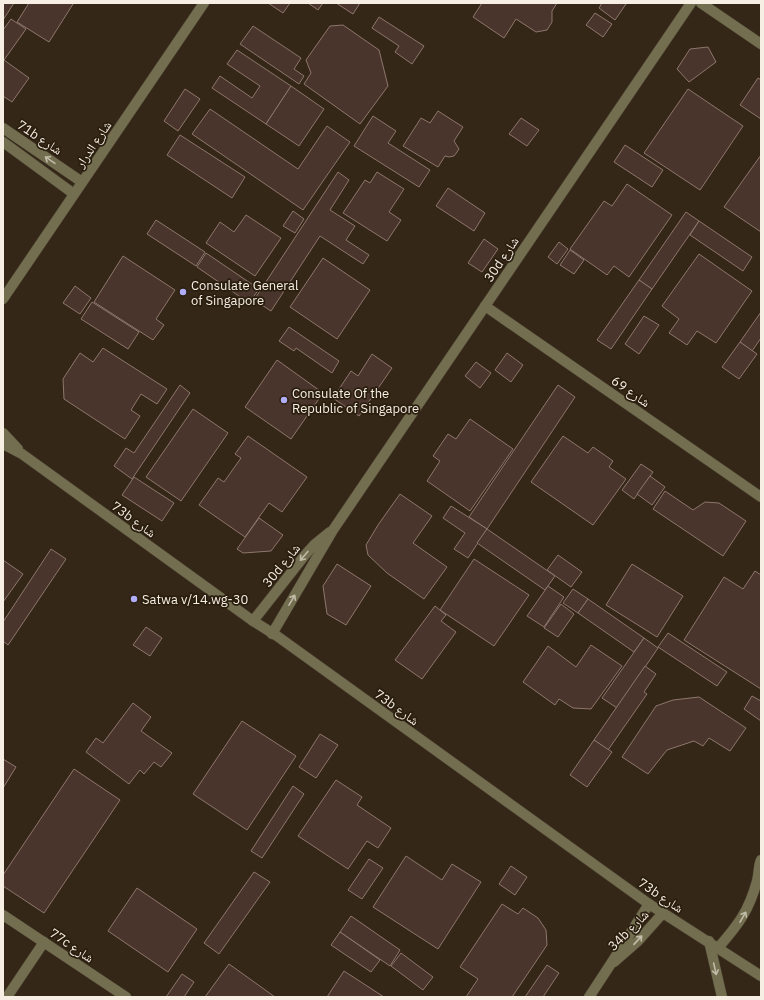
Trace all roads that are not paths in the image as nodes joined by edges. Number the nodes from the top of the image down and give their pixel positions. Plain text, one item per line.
1 (204, 3) edge
2 (691, 3) edge
3 (701, 3) edge
4 (761, 44) edge
5 (3, 128) edge
6 (3, 142) edge
7 (82, 182) junction
8 (74, 194) junction
9 (3, 299) edge
10 (486, 306) junction
11 (3, 433) edge
12 (3, 444) edge
13 (22, 454) junction
14 (761, 497) edge
15 (333, 530) junction
16 (253, 621) junction
17 (272, 634) junction
18 (761, 860) edge
19 (759, 882) edge
20 (649, 904) junction
21 (663, 913) junction
22 (3, 915) edge
23 (709, 941) junction
24 (44, 942) junction
25 (718, 948) junction
26 (611, 965) junction
27 (761, 976) edge
28 (6, 997) edge
29 (126, 997) edge
30 (589, 997) edge
31 (722, 997) edge

1 - 7 street, شارع الدرار
2 - 10 street, 30d شارع
3 - 4 street
7 -> 5 street, 71b شارع
6 - 8 street, 71b شارع
7 - 8 street, شارع الدرار
8 - 9 street, شارع الدرار
10 - 14 street, شارع 69
10 - 15 street, 30d شارع
11 - 13 street, 73b شارع
12 - 13 street, 73b شارع
13 - 16 street, 73b شارع
15 -> 16 street, 30d شارع
17 -> 15 street, 30d شارع
16 - 17 street, 73b شارع
17 - 20 street, 73b شارع
18 - 19 street
25 -> 19 street
20 - 21 street, 73b شارع
20 - 26 street, 34b شارع
21 - 23 street, 73b شارع
26 -> 21 street, 34b شارع
22 - 24 street, 77c شارع
23 - 25 street, 73b شارع
23 -> 31 street
24 - 28 street
24 - 29 street, 77c شارع
25 - 27 street, 73b شارع
26 - 30 street, 34b شارع

